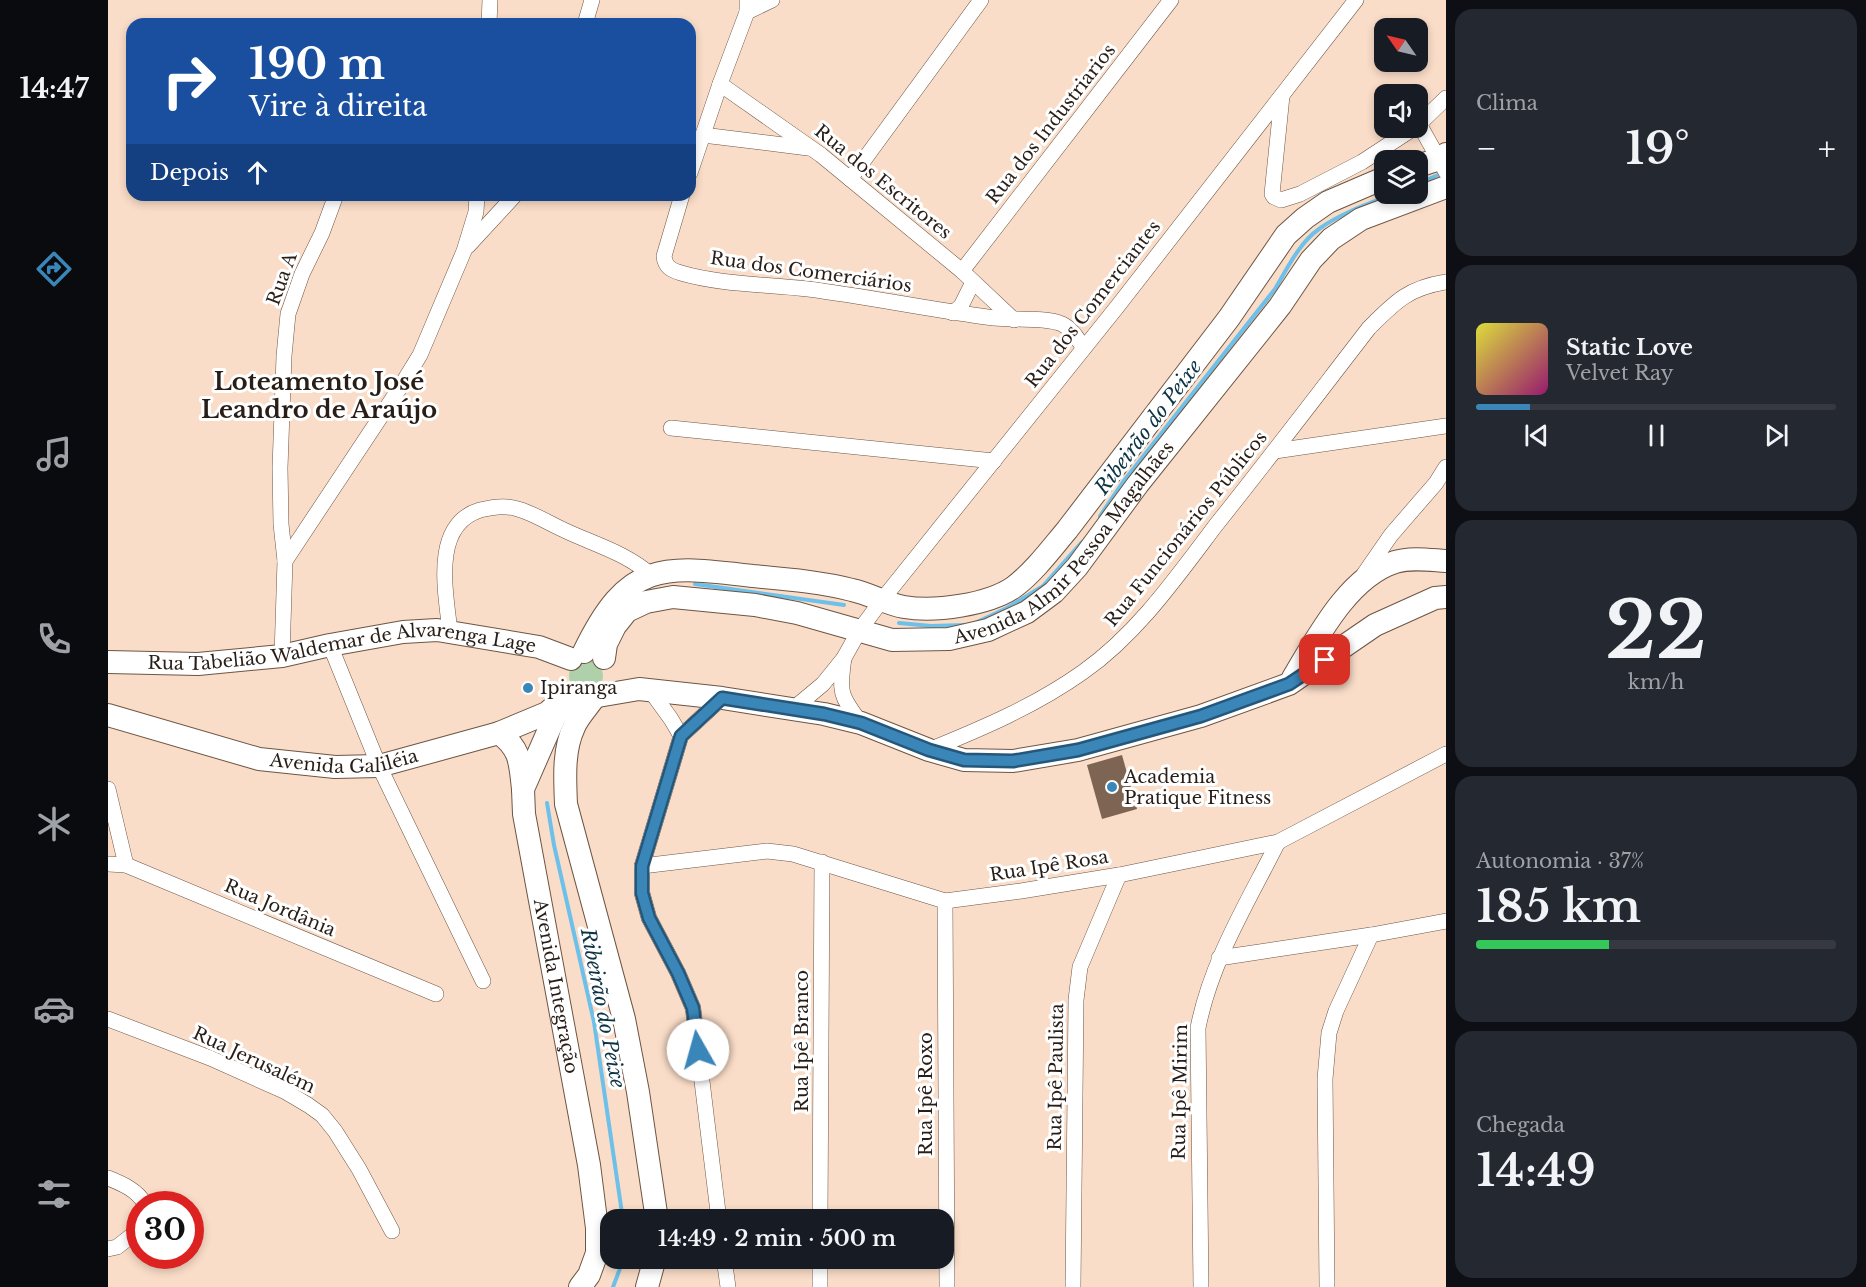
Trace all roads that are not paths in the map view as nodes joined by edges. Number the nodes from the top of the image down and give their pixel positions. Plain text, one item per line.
1 (490, 0) edge
2 (592, 0) edge
3 (772, 0) edge
4 (981, 0) edge
5 (1171, 0) edge
6 (1356, 0) edge
7 (747, 6) edge
8 (489, 18) edge
9 (587, 18) edge
10 (720, 84) junction
11 (1282, 96) junction
12 (1446, 98) edge
13 (1428, 115) edge
14 (704, 135) junction
15 (1399, 138) edge
16 (1423, 138) edge
17 (811, 148) junction
18 (696, 157) edge
19 (1437, 163) edge
20 (850, 179) junction
21 (1374, 182) edge
22 (1446, 187) edge
23 (334, 201) edge
24 (477, 201) edge
25 (510, 201) edge
26 (680, 201) edge
27 (464, 251) junction
28 (968, 277) junction
29 (1446, 282) edge
30 (953, 313) junction
31 (1014, 320) junction
32 (1083, 347) junction
33 (1446, 426) edge
34 (671, 428) dead end
35 (1275, 451) junction
36 (994, 461) junction
37 (1446, 467) edge
38 (1391, 535) junction
39 (1408, 560) junction
40 (285, 561) junction
41 (1446, 561) edge
42 (651, 575) junction
43 (1356, 587) junction
44 (1442, 593) edge
45 (882, 600) junction
46 (1327, 624) junction
47 (859, 631) junction
48 (450, 632) junction
49 (330, 645) junction
50 (1342, 647) junction
51 (282, 656) junction
52 (844, 658) junction
53 (592, 660) junction
54 (108, 662) edge
55 (1289, 684) junction
56 (644, 689) junction
57 (584, 695) junction
58 (722, 698) junction
59 (793, 709) junction
60 (108, 714) edge
61 (861, 723) junction
62 (500, 733) junction
63 (681, 736) junction
64 (929, 750) junction
65 (1446, 754) edge
66 (379, 766) junction
67 (108, 789) edge
68 (524, 789) junction
69 (1278, 842) junction
70 (822, 862) junction
71 (108, 864) edge
72 (126, 865) junction
73 (642, 866) junction
74 (1119, 875) junction
75 (945, 901) junction
76 (1446, 921) edge
77 (1371, 935) junction
78 (1219, 958) junction
79 (483, 981) dead end
80 (436, 994) dead end
81 (108, 1019) edge
82 (108, 1178) edge
83 (133, 1191) edge
84 (655, 1209) edge
85 (718, 1209) edge
86 (820, 1209) edge
87 (392, 1232) dead end
88 (126, 1239) edge
89 (108, 1249) edge
90 (652, 1269) edge
91 (726, 1269) edge
92 (820, 1269) edge
93 (580, 1287) edge
94 (647, 1287) edge
95 (728, 1287) edge
96 (820, 1287) edge
97 (947, 1287) edge
98 (1073, 1287) edge
99 (1201, 1287) edge
100 (1327, 1287) edge

1 - 8 street
2 - 9 street
3 - 7 street
4 - 20 street
5 - 28 street, Rua dos Industriarios
6 - 11 street, Rua dos Comerciantes
7 - 10 street
10 - 14 street
10 - 17 street, Rua dos Escritores
11 - 15 street
11 - 32 street, Rua dos Comerciantes
12 - 13 street
14 - 17 street
14 - 18 street
16 - 19 street
17 - 20 street, Rua dos Escritores
20 - 28 street, Rua dos Escritores
21 - 45 street, Avenida Almir Pessoa Magalhães
22 - 47 street, Avenida Almir Pessoa Magalhães
23 - 40 street, Rua A
24 - 27 street
25 - 27 street
26 - 30 street, Rua dos Comerciários
27 - 40 street
28 - 30 street
28 - 31 street, Rua dos Escritores
29 - 35 street, Rua Funcionários Públicos
30 - 31 street, Rua dos Comerciários
31 - 32 street, Rua dos Comerciários
32 - 36 street, Rua dos Comerciantes
33 - 35 street
34 - 36 street
35 - 64 street, Rua Funcionários Públicos
36 - 45 street, Rua dos Comerciantes
37 - 38 street
38 - 39 street
38 - 43 street
39 - 41 street
39 - 43 street
40 - 51 street, Rua A
42 - 45 street, Avenida Almir Pessoa Magalhães
42 - 48 street
42 - 53 street, Avenida Almir Pessoa Magalhães
43 - 46 street
44 - 50 street
45 - 47 street, Rua dos Comerciantes
46 - 50 street
46 - 55 street
47 - 52 street, Rua dos Comerciantes
47 - 53 street, Avenida Almir Pessoa Magalhães
48 - 49 street, Rua Tabelião Waldemar de Alvarenga Lage
48 - 53 street, Rua Tabelião Waldemar de Alvarenga Lage
49 - 51 street, Rua Tabelião Waldemar de Alvarenga Lage
49 - 66 street
50 - 55 street
51 - 54 street, Rua Tabelião Waldemar de Alvarenga Lage
52 - 59 street, Rua dos Comerciantes
52 - 61 street
53 - 56 street, Rua Tabelião Waldemar de Alvarenga Lage
53 - 57 street
53 - 57 street
55 - 64 street
56 - 57 street
56 - 58 street
56 - 63 street
57 - 62 street, Avenida Galiléia
57 - 68 street, Avenida Integração
57 - 84 street
58 - 59 street
58 - 63 street
59 - 61 street
60 - 66 street, Avenida Galiléia
61 - 64 street
62 - 66 street, Avenida Galiléia
62 - 68 street
63 - 73 street
65 - 69 street, Rua Ipê Rosa
66 - 79 street
67 - 72 street
68 - 93 street, Avenida Integração
69 - 74 street, Rua Ipê Rosa
69 - 78 street, Rua Ipê Mirim
70 - 73 street, Rua Ipê Rosa
70 - 75 street, Rua Ipê Rosa
70 - 86 street, Rua Ipê Branco
71 - 72 street, Rua Jordânia
72 - 80 street, Rua Jordânia
73 - 85 street
74 - 75 street, Rua Ipê Rosa
74 - 98 street, Rua Ipê Paulista
75 - 97 street, Rua Ipê Roxo
76 - 77 street
77 - 78 street
77 - 100 street
78 - 99 street, Rua Ipê Mirim
81 - 87 street, Rua Jerusalém
82 - 83 street
88 - 89 street
90 - 94 street
91 - 95 street
92 - 96 street

